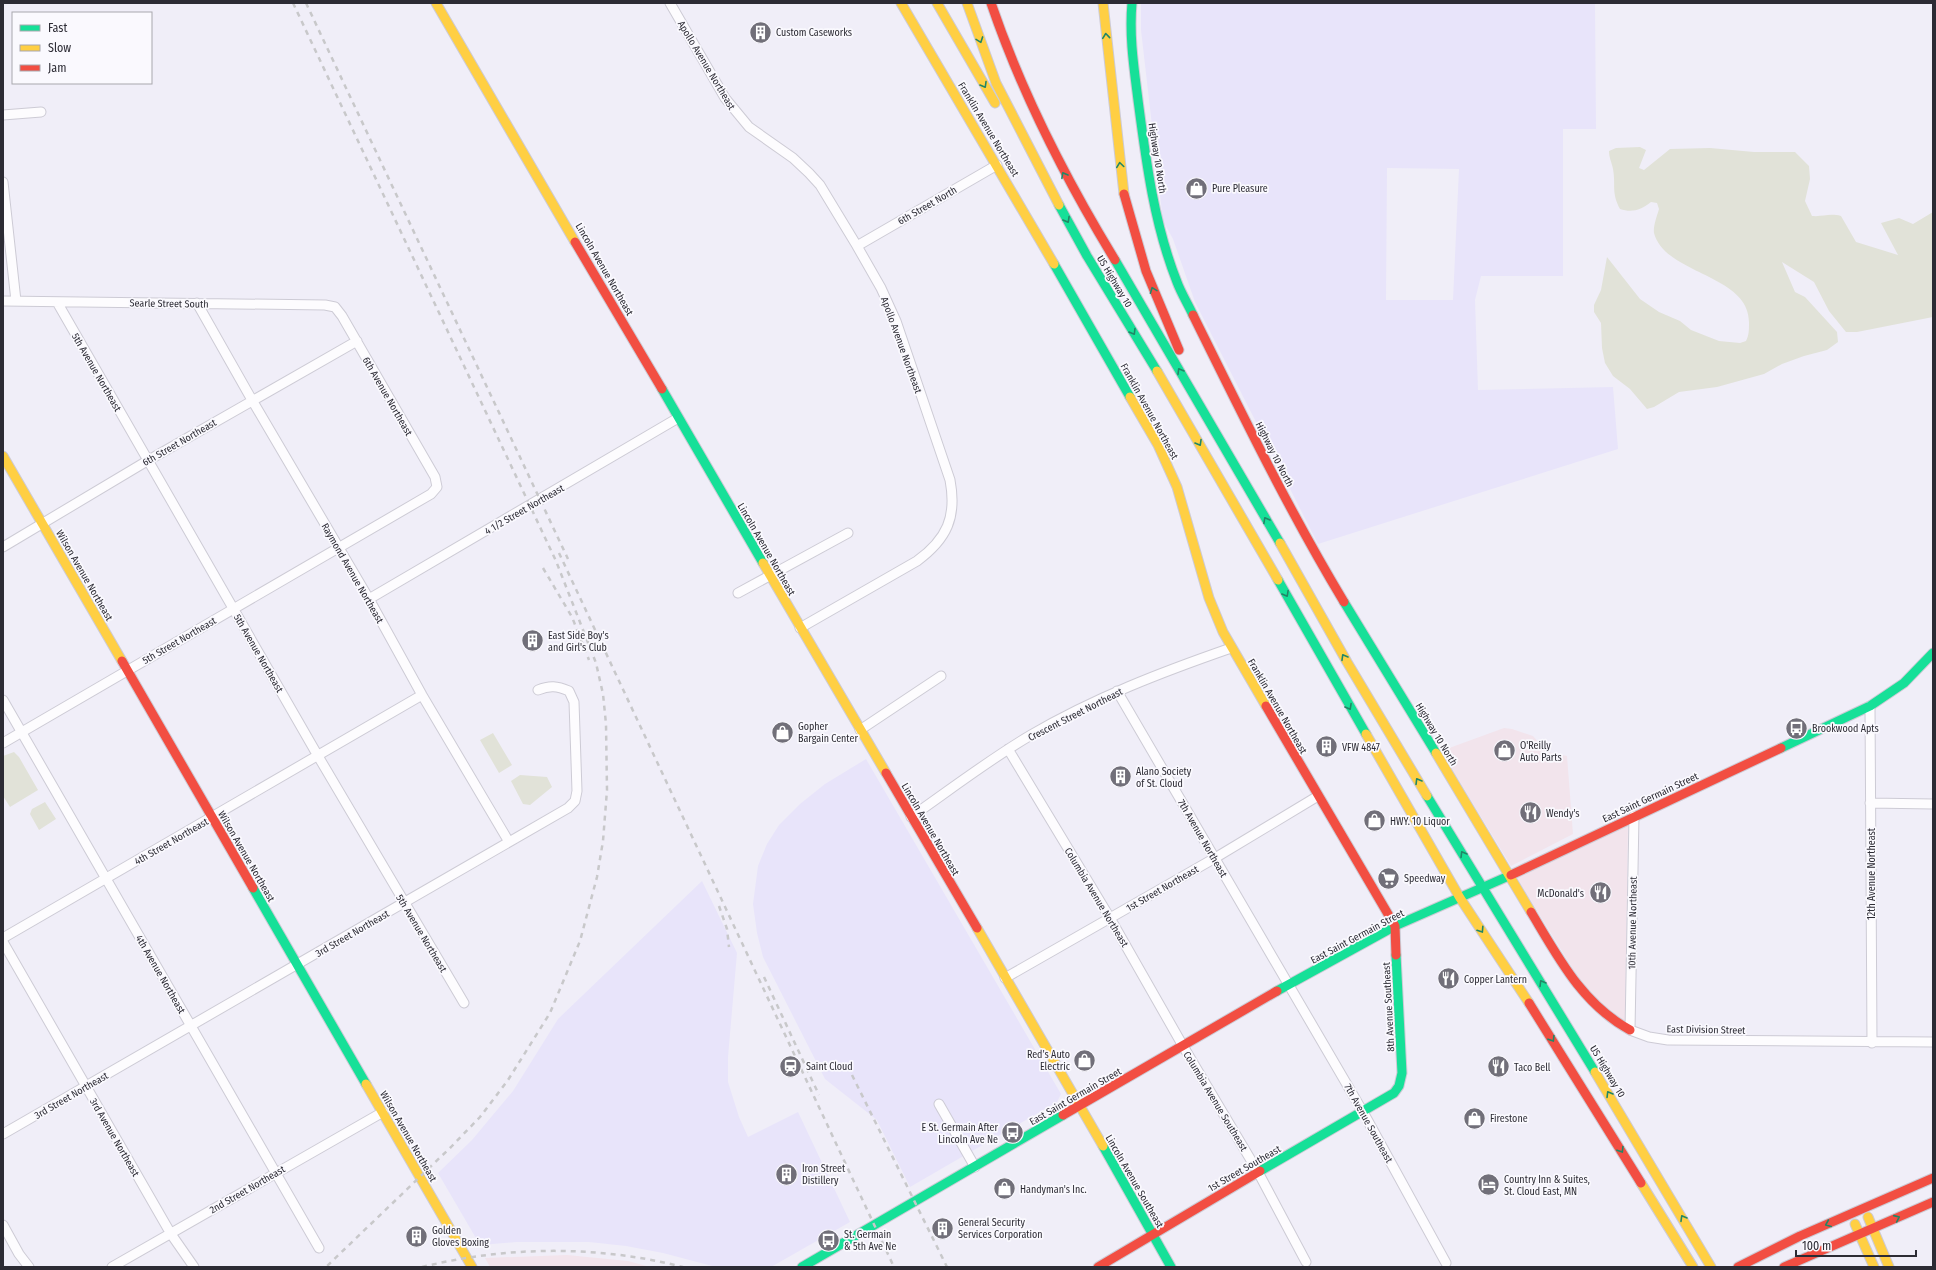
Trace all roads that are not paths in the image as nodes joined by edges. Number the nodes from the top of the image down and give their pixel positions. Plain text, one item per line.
1 (436, 3) edge
2 (670, 3) edge
3 (901, 3) edge
4 (937, 3) edge
5 (967, 3) edge
6 (991, 3) edge
7 (1103, 3) edge
8 (1132, 3) edge
9 (41, 112) dead end
10 (3, 115) edge
11 (997, 165) junction
12 (3, 182) edge
13 (1058, 203) junction
14 (857, 246) junction
15 (3, 301) edge
16 (16, 301) junction
17 (57, 302) junction
18 (198, 303) junction
19 (335, 307) joint
20 (357, 341) junction
21 (252, 400) junction
22 (678, 418) junction
23 (3, 456) edge
24 (147, 461) junction
25 (1242, 477) junction
26 (437, 487) joint
27 (43, 524) junction
28 (848, 534) dead end
29 (3, 547) edge
30 (338, 548) junction
31 (769, 575) junction
32 (738, 593) dead end
33 (369, 599) junction
34 (234, 608) junction
35 (800, 628) junction
36 (1231, 648) junction
37 (1933, 652) edge
38 (128, 670) junction
39 (941, 676) dead end
40 (538, 690) dead end
41 (1117, 691) junction
42 (422, 695) junction
43 (3, 700) edge
44 (1870, 706) junction
45 (860, 730) junction
46 (22, 732) junction
47 (3, 743) edge
48 (1008, 749) junction
49 (318, 756) junction
50 (1318, 796) junction
51 (1870, 803) junction
52 (1933, 804) edge
53 (1634, 816) junction
54 (911, 817) junction
55 (211, 818) junction
56 (509, 842) junction
57 (1215, 858) junction
58 (1510, 875) junction
59 (105, 879) junction
60 (1484, 888) junction
61 (1460, 898) junction
62 (404, 902) junction
63 (1110, 918) junction
64 (1395, 926) junction
65 (3, 938) edge
66 (3, 942) edge
67 (297, 964) junction
68 (1006, 978) junction
69 (1288, 984) junction
70 (464, 1003) dead end
71 (190, 1025) junction
72 (1630, 1030) junction
73 (1933, 1042) edge
74 (1872, 1043) junction
75 (1183, 1046) junction
76 (86, 1086) junction
77 (1399, 1086) joint
78 (939, 1104) dead end
79 (1080, 1106) junction
80 (382, 1112) junction
81 (1363, 1112) junction
82 (3, 1134) edge
83 (975, 1167) junction
84 (1258, 1172) junction
85 (276, 1173) junction
86 (1933, 1178) edge
87 (1933, 1202) edge
88 (1863, 1209) junction
89 (1850, 1214) junction
90 (3, 1226) edge
91 (1872, 1228) junction
92 (171, 1234) junction
93 (1860, 1234) junction
94 (1153, 1235) junction
95 (320, 1248) dead end
96 (1306, 1262) dead end
97 (1446, 1263) dead end
98 (29, 1267) edge
99 (112, 1267) edge
100 (194, 1267) edge
101 (472, 1267) edge
102 (802, 1267) edge
103 (1098, 1267) edge
104 (1171, 1267) edge
105 (1693, 1267) edge
106 (1711, 1267) edge
107 (1739, 1267) edge
108 (1784, 1267) edge
109 (1874, 1267) edge
110 (1888, 1267) edge

1 - 22 main road, Lincoln Avenue Northeast
2 - 14 street, Apollo Avenue Northeast
3 - 11 main road, Franklin Avenue Northeast
4 -> 13 main road
5 -> 13 main road, US Highway 10
25 -> 6 main road
25 -> 7 main road
8 - 58 main road, Highway 10 North
9 - 10 street
11 - 14 street, 6th Street North
11 - 36 main road, Franklin Avenue Northeast
12 - 16 street
13 -> 61 main road, US Highway 10
14 - 35 street, Apollo Avenue Northeast
15 - 16 street, Searle Street South
16 - 17 street, Searle Street South
17 - 18 street, Searle Street South
17 - 24 street, 5th Avenue Northeast
18 - 19 street, Searle Street South
18 - 21 street, Raymond Avenue Northeast
19 - 20 street, 6th Avenue Northeast
20 - 21 street, 6th Street Northeast
20 - 26 street, 6th Avenue Northeast
21 - 24 street, 6th Street Northeast
21 - 30 street, Raymond Avenue Northeast
22 - 31 main road, Lincoln Avenue Northeast
22 - 33 street, 4 1/2 Street Northeast
23 - 27 main road, Wilson Avenue Northeast
24 - 27 street, 6th Street Northeast
24 - 34 street, 5th Avenue Northeast
60 -> 25 main road, US Highway 10
26 - 30 street, 5th Street Northeast
27 - 29 street, 6th Street Northeast
27 - 38 main road, Wilson Avenue Northeast
28 - 31 street
30 - 33 street, Raymond Avenue Northeast
30 - 34 street, 5th Street Northeast
31 - 32 street
31 - 35 main road, Lincoln Avenue Northeast
33 - 42 street, Raymond Avenue Northeast
34 - 38 street, 5th Street Northeast
34 - 49 street, 5th Avenue Northeast
35 - 45 main road, Lincoln Avenue Northeast
36 - 41 street, Crescent Street Northeast
36 - 50 main road, Franklin Avenue Northeast
37 - 44 main road, East Saint Germain Street
38 - 46 street, 5th Street Northeast
38 - 55 main road, Wilson Avenue Northeast
39 - 45 street
40 - 56 street, 3rd Street Northeast
41 - 48 street, Crescent Street Northeast
41 - 57 street, 7th Avenue Northeast
42 - 49 street, 4th Street Northeast
42 - 56 street, Raymond Avenue Northeast
43 - 46 street, 4th Avenue Northeast
44 - 51 street, 12th Avenue Northeast
44 - 53 main road, East Saint Germain Street
45 - 54 main road, Lincoln Avenue Northeast
46 - 47 street, 5th Street Northeast
46 - 59 street, 4th Avenue Northeast
48 - 54 street, Crescent Street Northeast
48 - 63 street, Columbia Avenue Northeast
49 - 55 street, 4th Street Northeast
49 - 62 street, 5th Avenue Northeast
50 - 57 street, 1st Street Northeast
50 - 64 main road, Franklin Avenue Northeast
51 - 52 street
51 - 74 street, 12th Avenue Northeast
53 - 58 main road, East Saint Germain Street
53 - 72 street, 10th Avenue Northeast
54 - 68 main road, Lincoln Avenue Northeast
55 - 59 street, 4th Street Northeast
55 - 67 main road, Wilson Avenue Northeast
56 - 62 street, 3rd Street Northeast
57 - 63 street, 1st Street Northeast
57 - 69 street, 7th Avenue Northeast
58 - 60 main road, East Saint Germain Street
58 - 72 main road, East Division Street
59 - 65 street, 4th Street Northeast
59 - 71 street, 4th Avenue Northeast
60 - 61 main road, East Saint Germain Street
106 -> 60 main road, US Highway 10
61 - 64 main road, East Saint Germain Street
61 -> 105 main road
62 - 67 street, 3rd Street Northeast
62 - 70 street, 5th Avenue Northeast
63 - 68 street, 1st Street Northeast
63 - 75 street, Columbia Avenue Northeast
64 - 69 main road, East Saint Germain Street
64 - 77 main road, 8th Avenue Southeast
66 - 76 street, 3rd Avenue Northeast
67 - 71 street, 3rd Street Northeast
67 - 80 main road, Wilson Avenue Northeast
68 - 79 main road, Lincoln Avenue Northeast
69 - 75 main road, East Saint Germain Street
69 - 81 street, 7th Avenue Southeast
71 - 76 street, 3rd Street Northeast
71 - 85 street, 4th Avenue Northeast
72 - 74 street, East Division Street
73 - 74 street, East Division Street
75 - 79 main road, East Saint Germain Street
75 - 84 street, Columbia Avenue Southeast
76 - 82 street, 3rd Street Northeast
76 - 92 street, 3rd Avenue Northeast
77 - 81 main road, 1st Street Southeast
78 - 83 street
79 - 83 main road, East Saint Germain Street
79 - 94 main road, Lincoln Avenue Southeast
80 - 85 street, 2nd Street Northeast
80 - 101 main road, Wilson Avenue Northeast
81 - 84 main road, 1st Street Southeast
81 - 97 street, 7th Avenue Southeast
83 - 102 main road, East Saint Germain Street
84 - 94 main road, 1st Street Southeast
84 - 96 street, Columbia Avenue Southeast
85 - 92 street, 2nd Street Northeast
85 - 95 street, 4th Avenue Northeast
86 - 88 main road
91 -> 87 main road
88 - 89 main road
88 - 91 main road
89 - 93 main road
89 -> 107 main road
90 - 98 street
91 - 93 main road
91 - 110 main road
92 - 99 street, 2nd Street Northeast
92 - 100 street, 3rd Avenue Northeast
93 - 108 main road
93 - 109 main road
94 - 103 main road, 1st Street Southeast
94 - 104 main road, Lincoln Avenue Southeast

